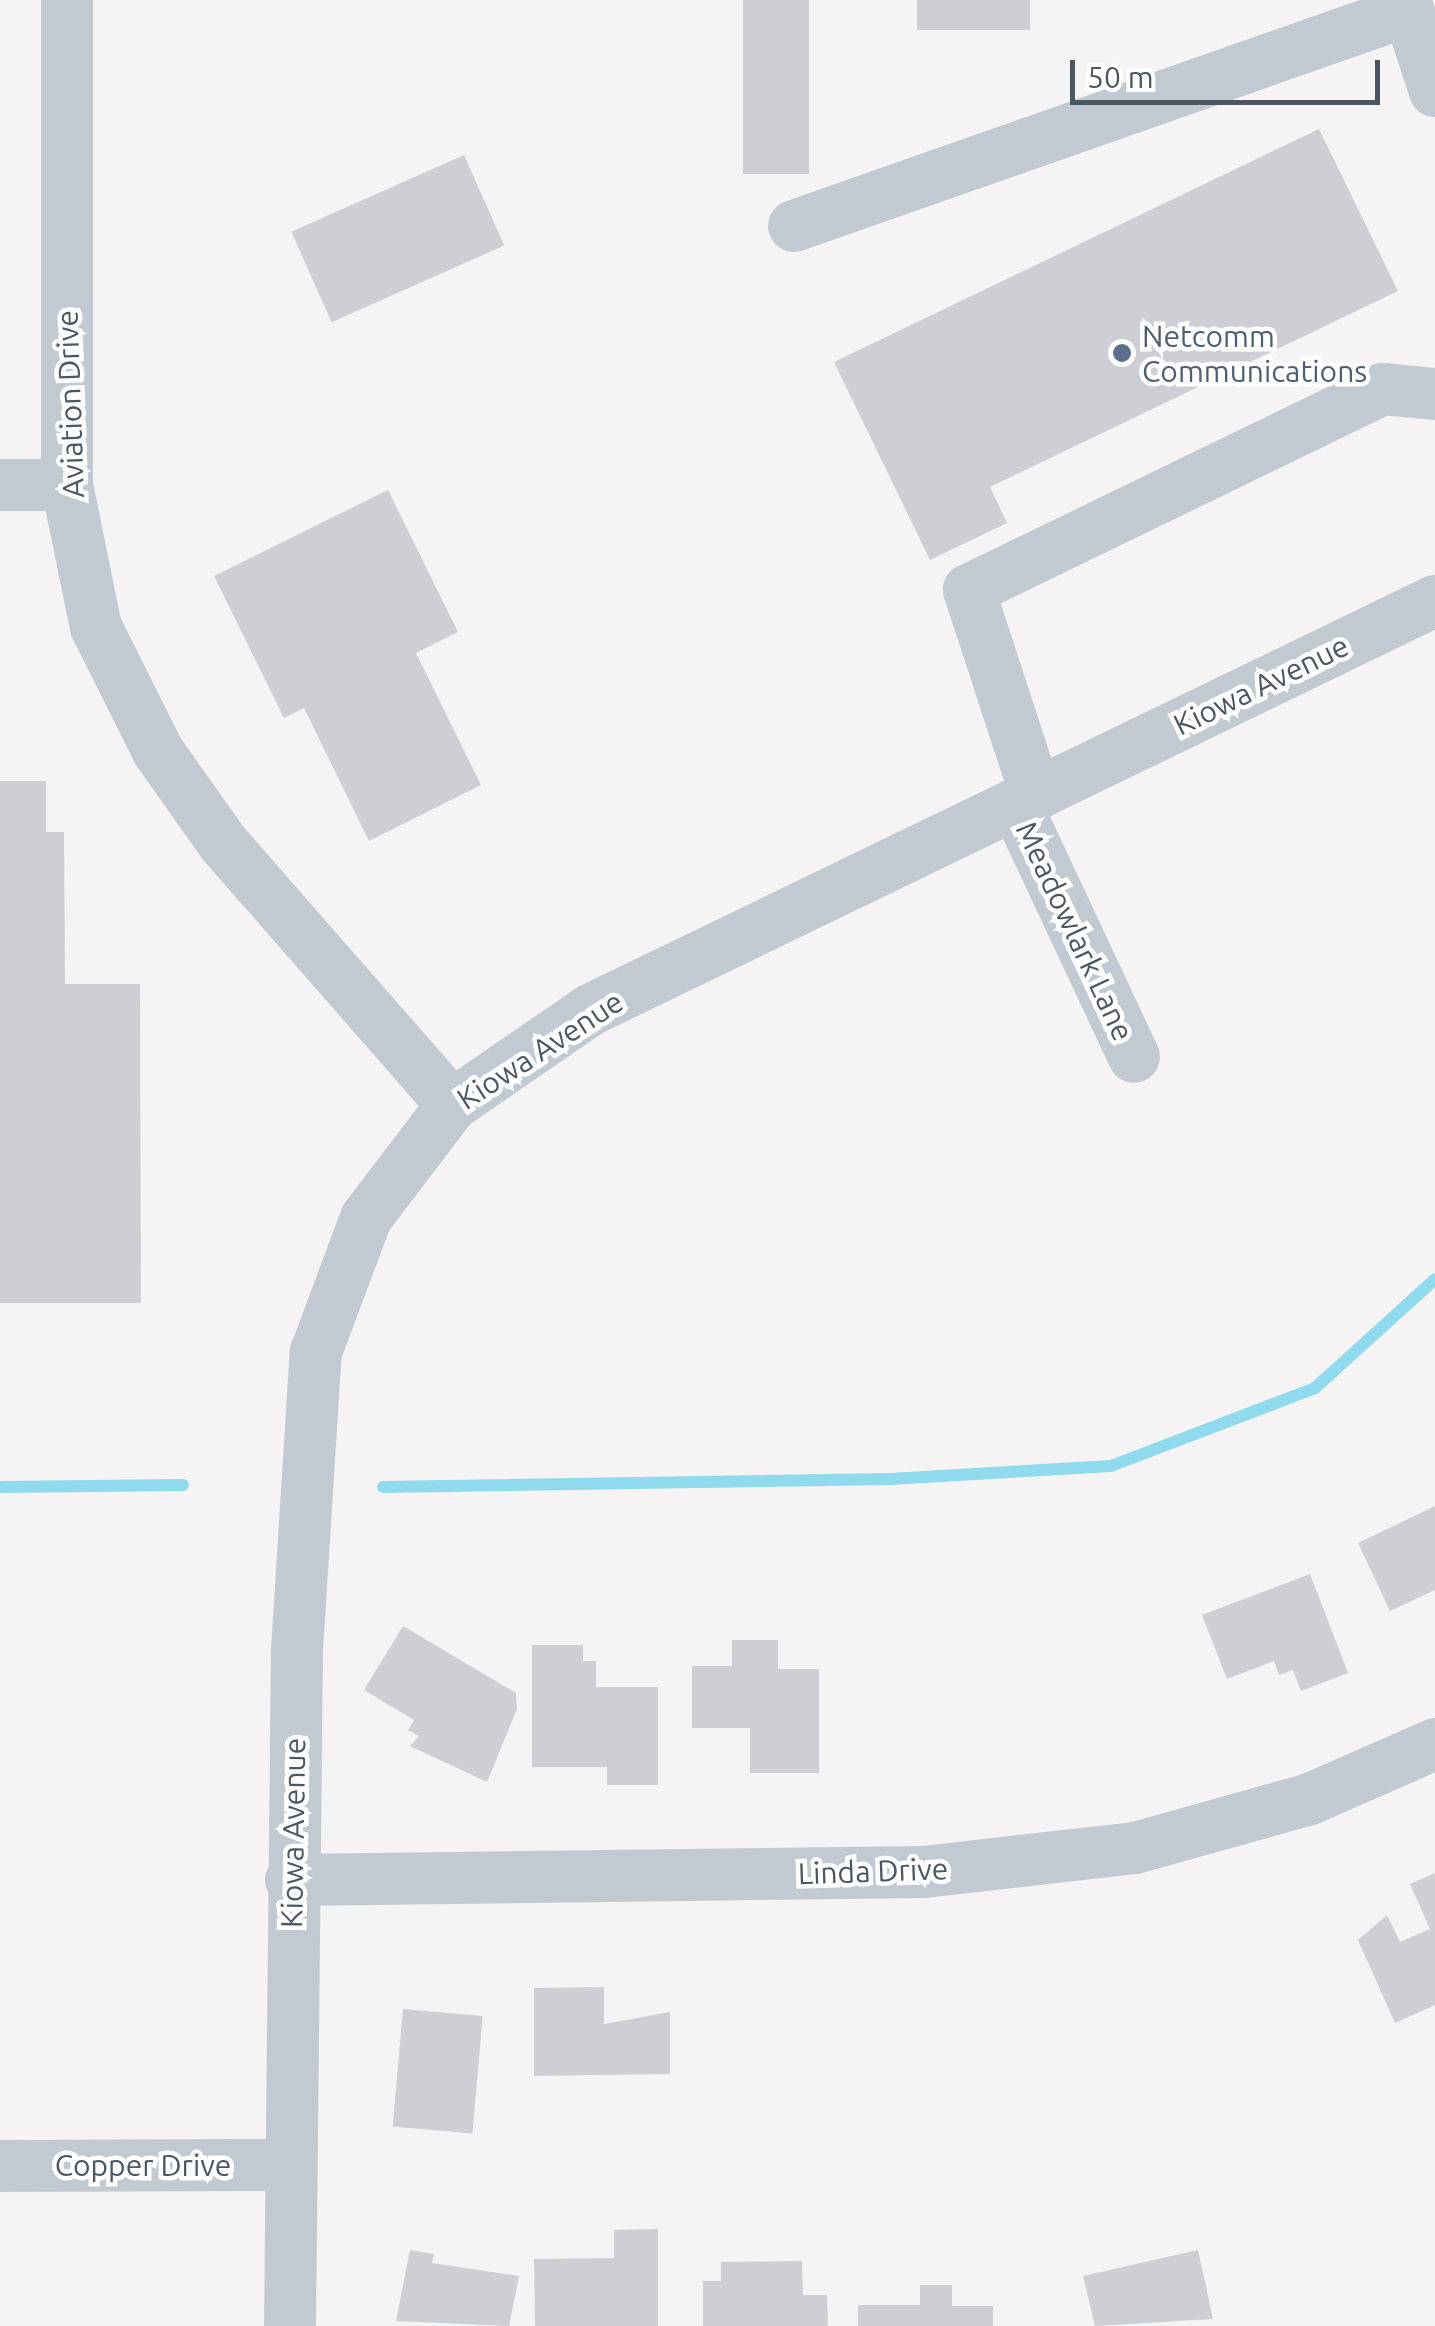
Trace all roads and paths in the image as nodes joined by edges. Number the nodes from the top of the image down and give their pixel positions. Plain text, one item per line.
1 (66, 0) edge
2 (1406, 6) edge
3 (1435, 90) edge
4 (794, 226) dead end
5 (1435, 394) edge
6 (0, 484) edge
7 (67, 484) junction
8 (1435, 601) edge
9 (1026, 800) junction
10 (1134, 1058) dead end
11 (452, 1105) junction
12 (1435, 1744) edge
13 (291, 1880) junction
14 (287, 2165) junction
15 (0, 2166) edge
16 (290, 2326) edge

1 - 7 street, Aviation Drive
2 - 3 street
2 - 4 street
5 - 9 street, Meadowlark Lane
6 - 7 street
7 - 11 street, Aviation Drive
8 - 9 street, Kiowa Avenue
9 - 10 street, Meadowlark Lane
9 - 11 street, Kiowa Avenue
11 - 13 street, Kiowa Avenue
12 - 13 street, Linda Drive
13 - 14 street, Kiowa Avenue
14 - 15 street, Copper Drive
14 - 16 street, Kiowa Avenue

